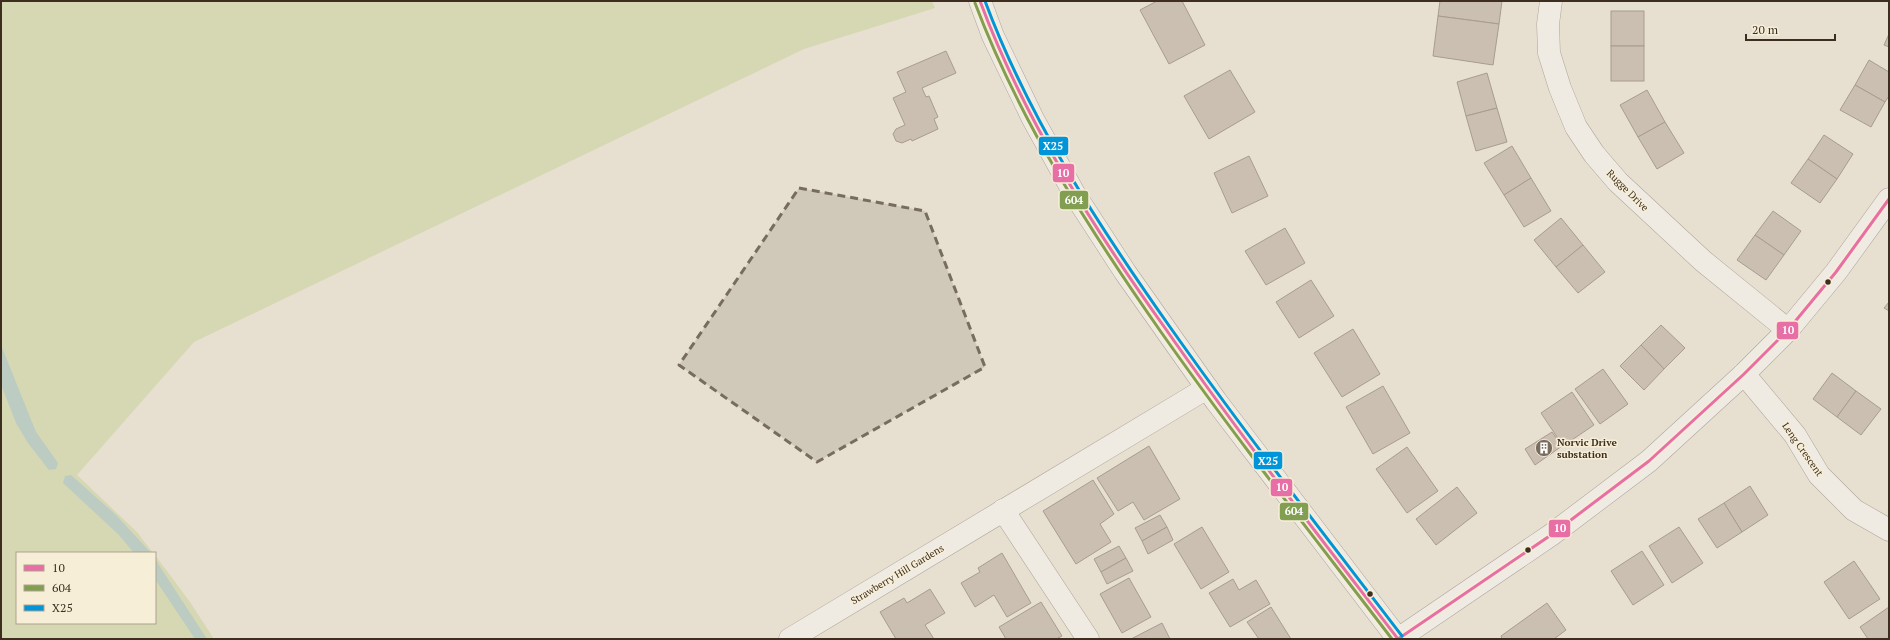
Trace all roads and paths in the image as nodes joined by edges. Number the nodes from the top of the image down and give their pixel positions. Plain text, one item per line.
1 (980, 1) edge
2 (1551, 1) edge
3 (1889, 199) edge
4 (1788, 330) junction
5 (1744, 374) junction
6 (1207, 388) junction
7 (1003, 510) junction
8 (1889, 530) edge
9 (790, 639) edge
10 (1088, 639) edge
11 (1398, 639) edge

1 - 6 street
2 - 4 street, Rugge Drive
3 - 4 street
4 - 5 street
5 - 8 street, Leng Crescent
5 - 11 street
6 - 7 street, Strawberry Hill Gardens
6 - 11 street
7 - 9 street, Strawberry Hill Gardens
7 - 10 street

